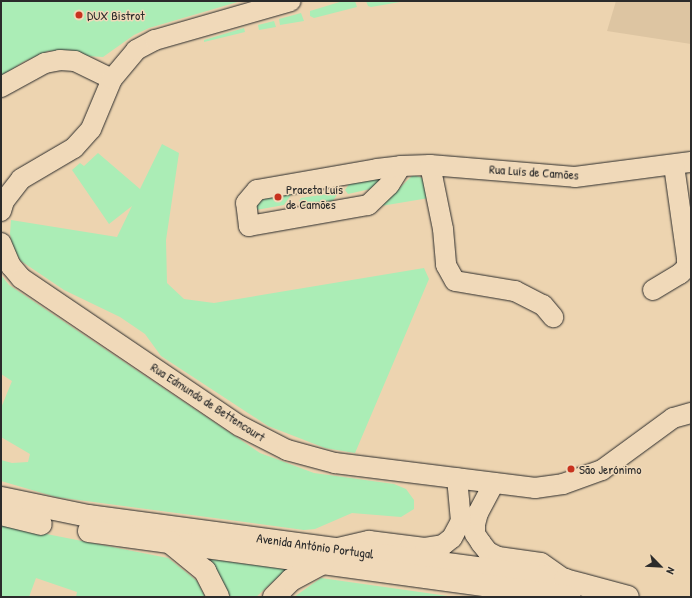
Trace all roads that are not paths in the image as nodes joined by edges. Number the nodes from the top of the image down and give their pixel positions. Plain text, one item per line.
1 (291, 1) edge
2 (112, 79) junction
3 (1, 87) edge
4 (682, 164) edge
5 (430, 165) junction
6 (401, 166) junction
7 (1, 211) edge
8 (1, 243) edge
9 (653, 290) dead end
10 (553, 317) dead end
11 (691, 413) edge
12 (457, 478) junction
13 (494, 483) junction
14 (1, 498) edge
15 (1, 514) edge
16 (171, 543) junction
17 (331, 556) junction
18 (567, 588) edge
19 (218, 597) edge
20 (274, 597) edge
21 (628, 597) edge

1 - 2 street
2 - 3 street
2 - 7 street
4 - 5 street, Rua Luís de Camões
4 - 9 street
5 - 6 street, Rua Luís de Camões
5 - 10 street
6 - 6 street, Rua Luís de Camões
8 - 12 street, Rua Edmundo de Bettencourt
11 - 13 street, Rua Edmundo de Bettencourt
12 - 13 street, Rua Edmundo de Bettencourt
12 - 17 street
13 - 18 street
14 - 17 main road, Avenida António Portugal
15 - 16 main road, Avenida António Portugal
16 - 17 main road, Avenida António Portugal
16 - 19 main road
17 - 18 main road, Avenida António Portugal
17 - 20 main road
18 - 21 main road, Avenida António Portugal

